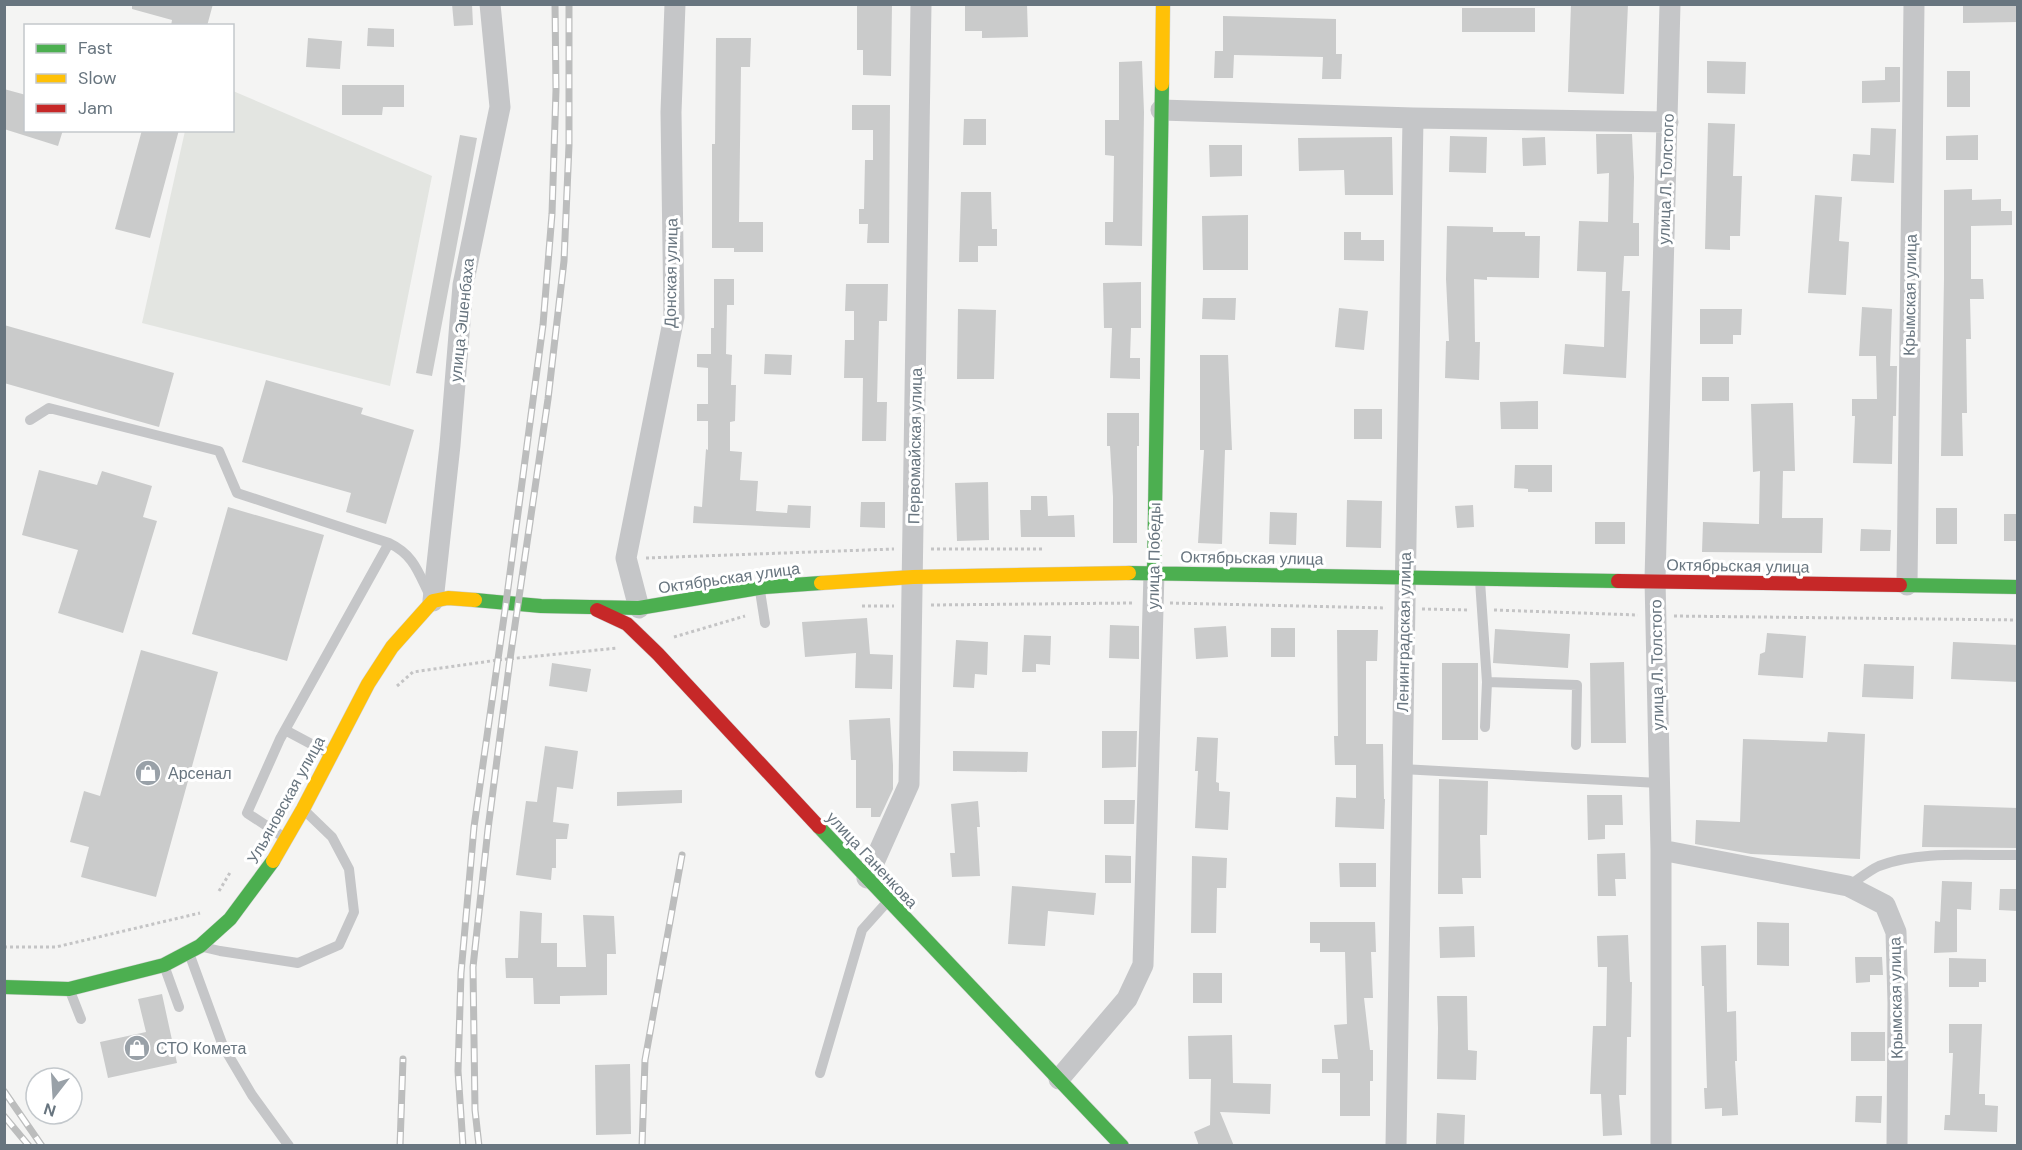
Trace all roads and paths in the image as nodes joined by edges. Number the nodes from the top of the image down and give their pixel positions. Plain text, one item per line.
1 (490, 4) edge
2 (675, 4) edge
3 (921, 4) edge
4 (1163, 4) edge
5 (1670, 4) edge
6 (1914, 4) edge
7 (1161, 110) junction
8 (1413, 118) junction
9 (1668, 122) junction
10 (30, 420) dead end
11 (389, 543) junction
12 (1154, 573) junction
13 (913, 577) junction
14 (1405, 577) junction
15 (1479, 578) junction
16 (1655, 580) junction
17 (1907, 585) junction
18 (2018, 587) edge
19 (760, 588) junction
20 (433, 601) junction
21 (591, 608) junction
22 (639, 608) junction
23 (765, 623) dead end
24 (1487, 682) junction
25 (1485, 727) dead end
26 (285, 730) junction
27 (1576, 745) dead end
28 (331, 755) junction
29 (1402, 769) junction
30 (1659, 783) junction
31 (303, 809) junction
32 (286, 838) junction
33 (1660, 850) junction
34 (2018, 855) edge
35 (231, 871) dead end
36 (867, 878) junction
37 (1848, 886) junction
38 (219, 891) dead end
39 (888, 900) junction
40 (207, 911) dead end
41 (4, 947) edge
42 (194, 950) junction
43 (164, 965) junction
44 (4, 987) edge
45 (69, 988) junction
46 (179, 1007) dead end
47 (81, 1019) dead end
48 (820, 1073) dead end
49 (1059, 1079) junction
50 (289, 1146) edge
51 (1122, 1146) edge
52 (1396, 1146) edge
53 (1661, 1146) edge
54 (1897, 1146) edge

1 - 20 street, улица Эшенбаха
2 - 22 street, Донская улица
3 - 13 street, Первомайская улица
4 - 7 main road, улица Победы
5 - 9 street, улица Л. Толстого
6 - 17 street, Крымская улица
7 - 8 street
7 - 12 main road, улица Победы
8 - 9 street
8 - 14 street, Ленинградская улица
9 - 16 street, улица Л. Толстого
10 - 11 lane
11 - 20 lane
11 - 26 lane
12 - 13 main road, Октябрьская улица
12 - 14 main road, Октябрьская улица
12 - 49 street, улица Победы
13 - 19 main road, Октябрьская улица
13 - 36 street, Первомайская улица
14 - 15 main road, Октябрьская улица
14 - 29 street, Ленинградская улица
15 - 16 main road, Октябрьская улица
15 - 24 lane
16 - 17 main road, Октябрьская улица
16 - 30 street, улица Л. Толстого
17 - 18 main road, Октябрьская улица
19 - 22 main road, Октябрьская улица
19 - 23 lane
20 - 21 main road, Октябрьская улица
20 - 28 main road, Ульяновская улица
21 - 22 main road, Октябрьская улица
21 - 36 main road, улица Ганенкова
24 - 25 lane
24 - 27 lane
26 - 28 lane
26 - 32 lane
28 - 31 main road, Ульяновская улица
29 - 30 lane
29 - 52 street, Ленинградская улица
30 - 33 street, улица Л. Толстого
31 - 32 main road, Ульяновская улица
31 - 42 lane
32 - 42 main road, Ульяновская улица
33 - 37 street, Крымская улица
33 - 53 street, улица Л. Толстого
34 - 37 lane
35 - 38 path
36 - 39 main road, улица Ганенкова
37 - 54 street, Крымская улица
39 - 48 lane
39 - 49 main road, улица Ганенкова
40 - 41 path
42 - 43 main road, Ульяновская улица
42 - 50 lane
43 - 45 main road, Ульяновская улица
43 - 46 lane
44 - 45 main road, Ульяновская улица
45 - 47 lane
49 - 51 main road, улица Ганенкова

